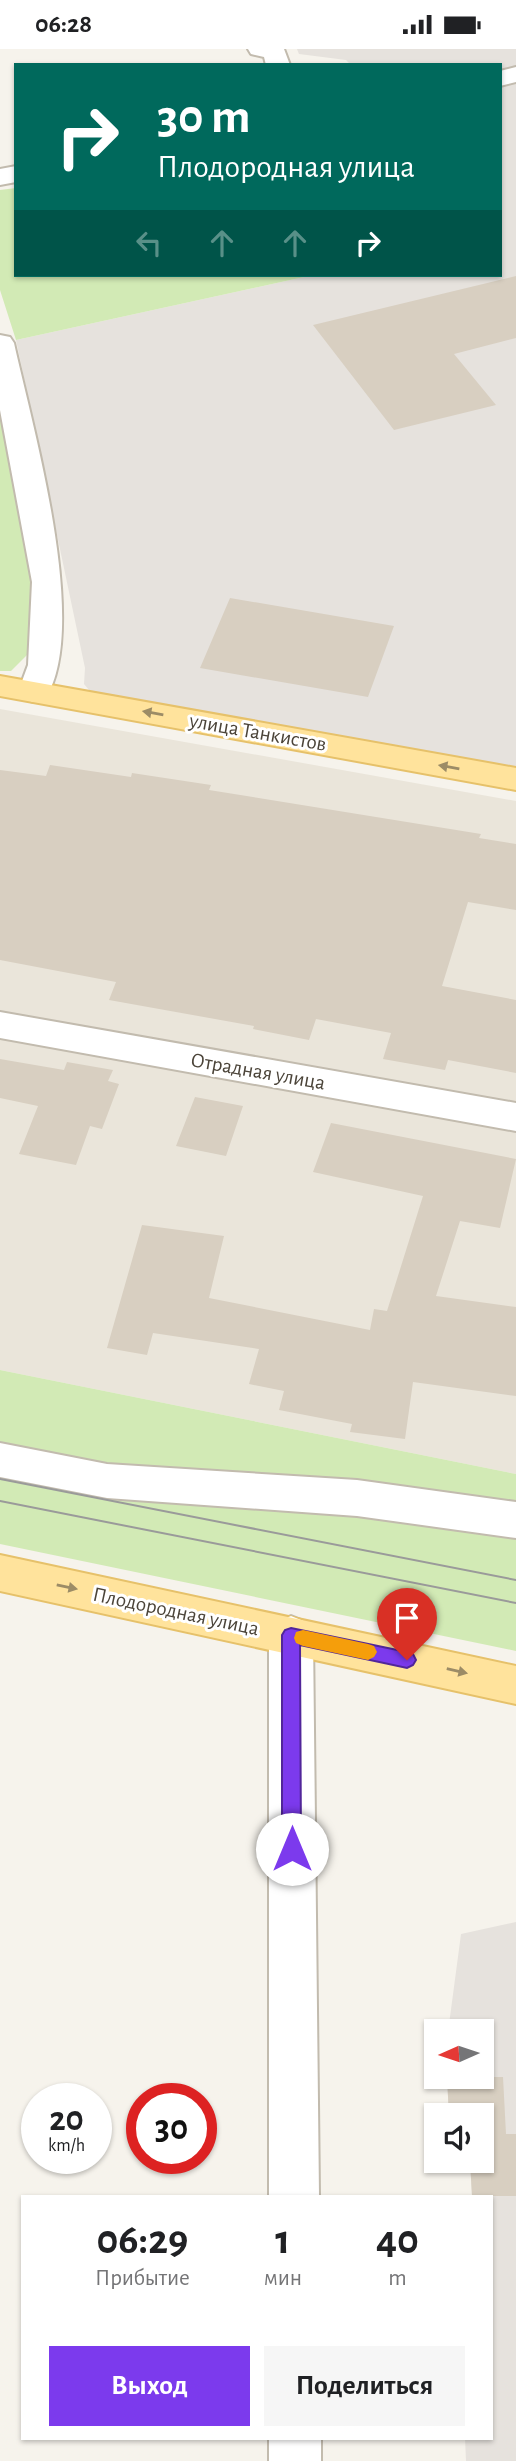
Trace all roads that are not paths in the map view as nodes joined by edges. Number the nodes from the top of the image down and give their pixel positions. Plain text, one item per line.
1 (260, 49) edge
2 (278, 63) edge
3 (0, 343) edge
4 (0, 686) edge
5 (34, 692) junction
6 (516, 779) edge
7 (0, 1025) edge
8 (516, 1117) edge
9 (0, 1459) edge
10 (516, 1520) edge
11 (0, 1573) edge
12 (291, 1635) junction
13 (516, 1685) edge
14 (294, 2195) edge
15 (295, 2440) edge
16 (295, 2461) edge

1 - 2 street
3 - 5 street
4 - 5 main road, улица Танкистов
6 -> 5 main road, улица Танкистов
7 - 8 street, Отрадная улица
9 - 10 street
11 -> 12 main road, Плодородная улица
12 -> 13 main road, Плодородная улица
12 - 14 street
15 - 16 street

